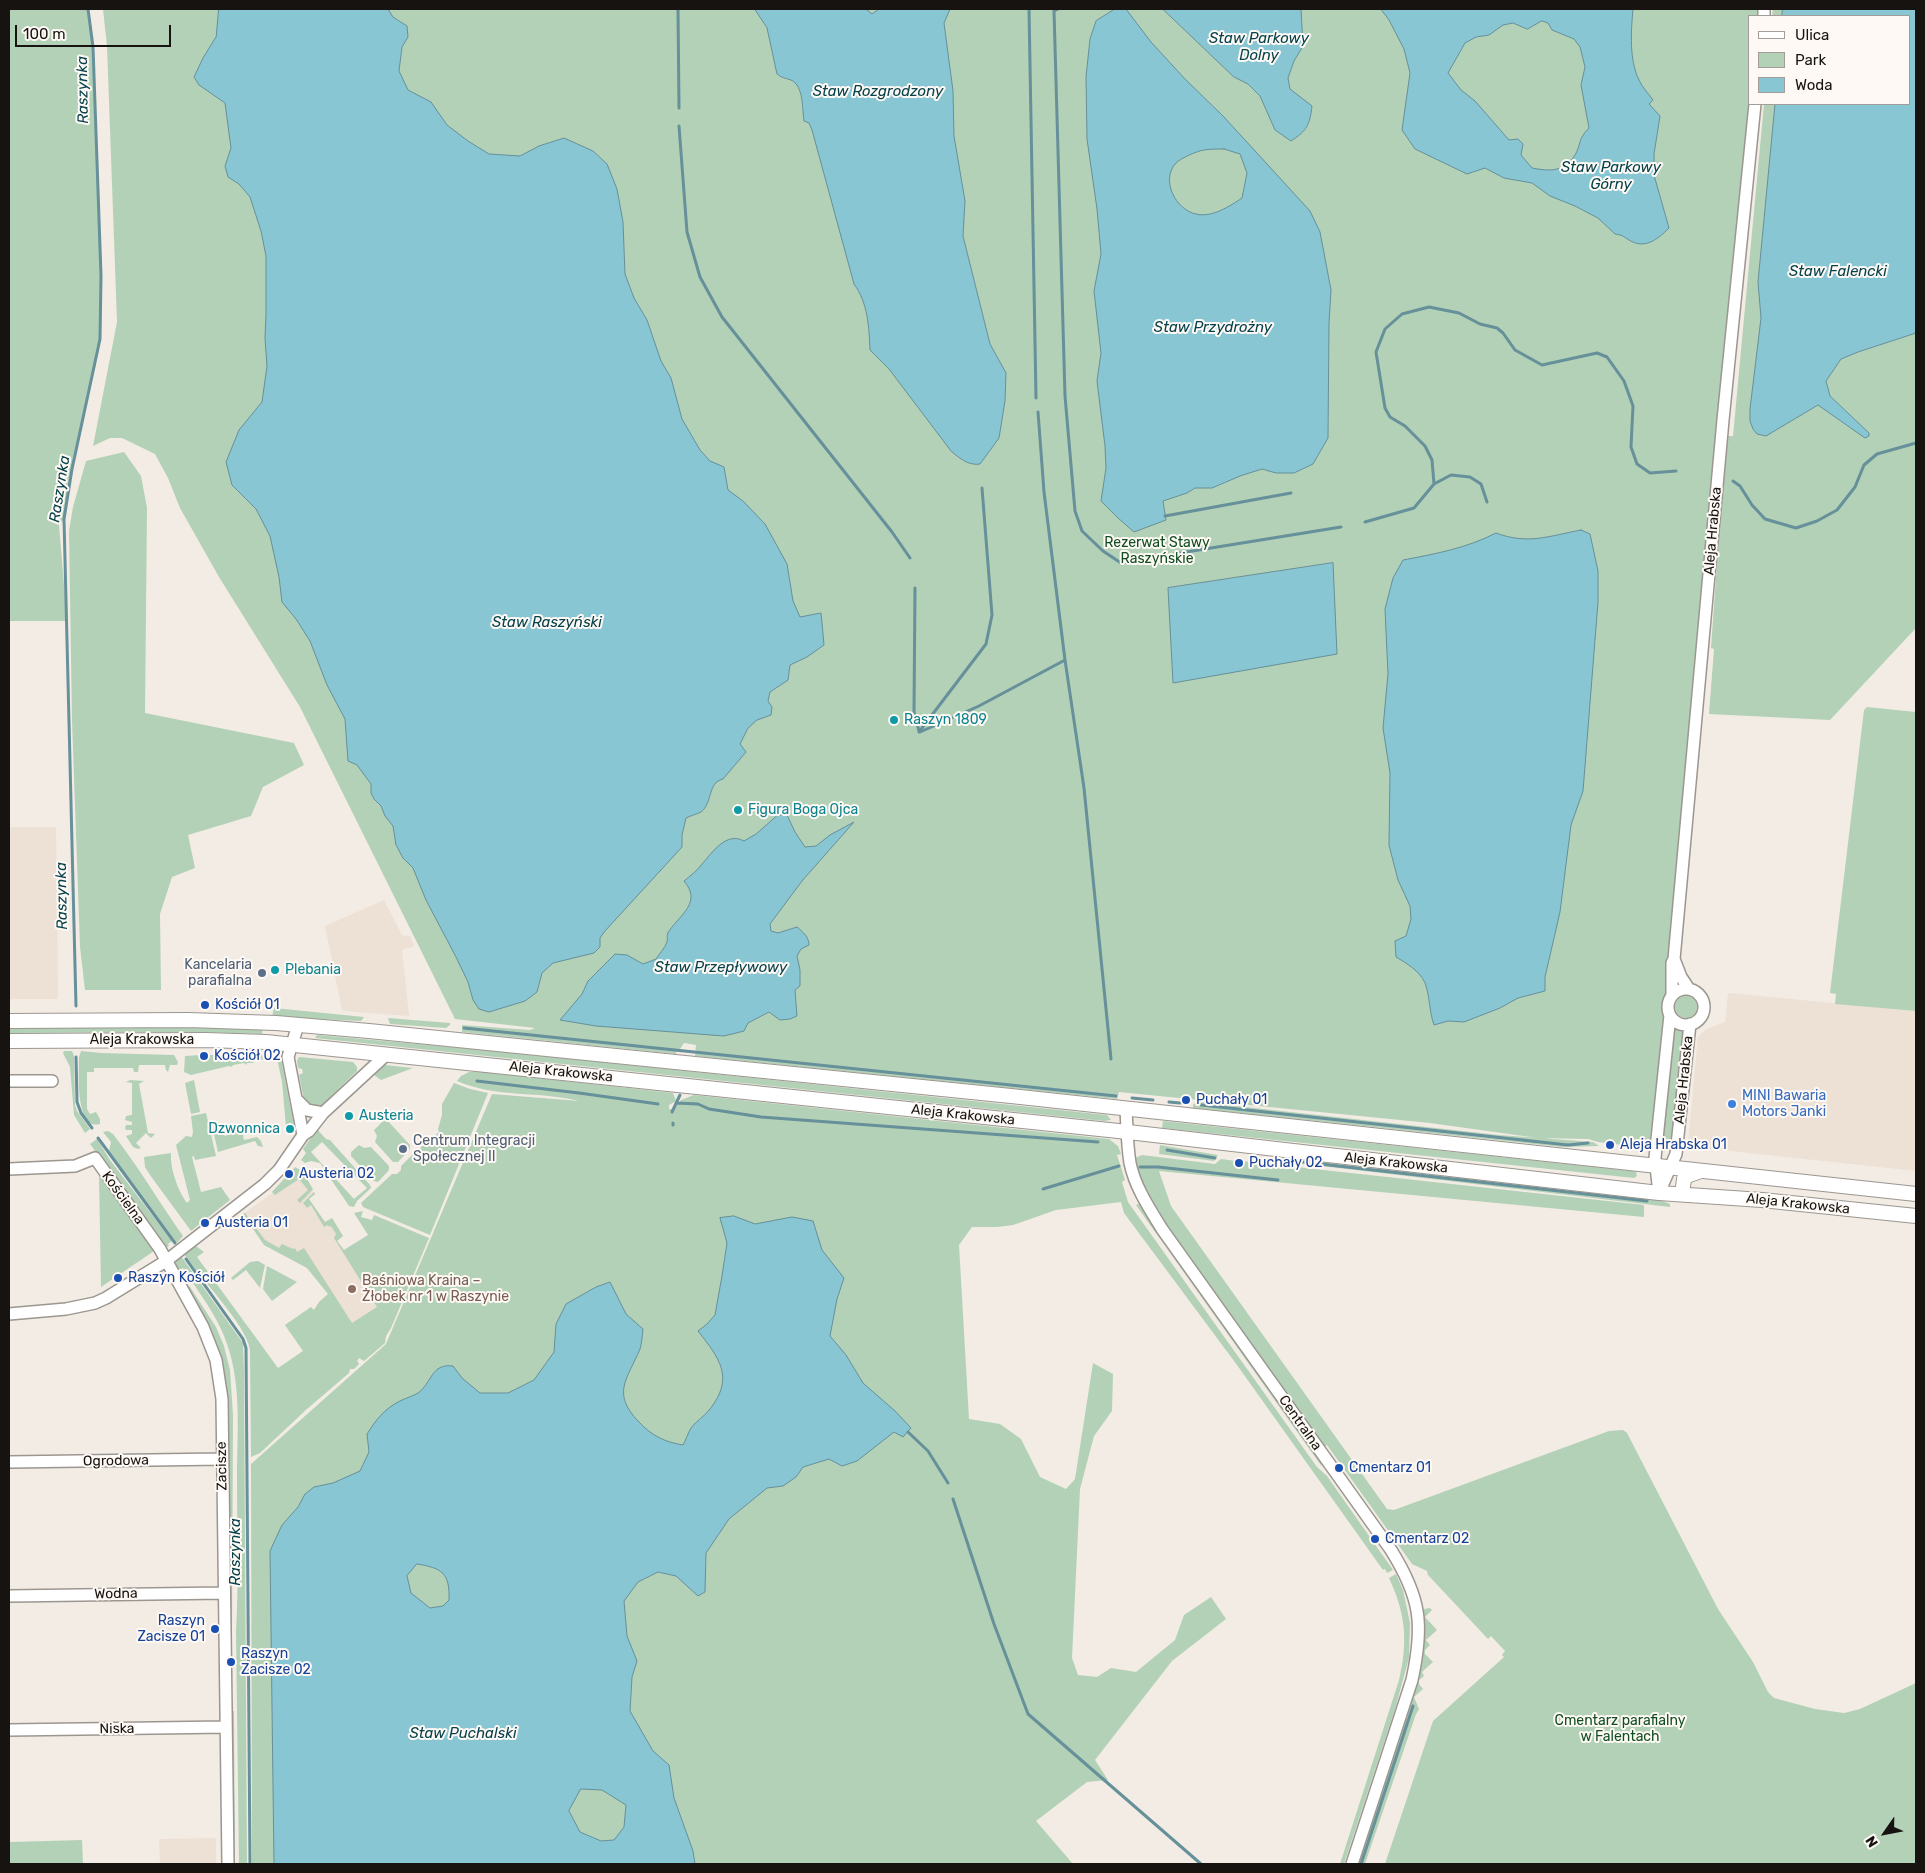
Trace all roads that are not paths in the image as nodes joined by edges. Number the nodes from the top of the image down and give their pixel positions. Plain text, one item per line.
1 (1755, 105) edge
2 (1674, 959) junction
3 (1689, 989) junction
4 (1672, 995) junction
5 (1670, 1015) junction
6 (9, 1021) edge
7 (1690, 1024) junction
8 (298, 1025) junction
9 (9, 1040) edge
10 (291, 1045) junction
11 (387, 1054) junction
12 (9, 1081) edge
13 (52, 1081) dead end
14 (297, 1100) junction
15 (1126, 1109) junction
16 (323, 1113) junction
17 (1128, 1132) junction
18 (303, 1135) junction
19 (1654, 1165) junction
20 (1670, 1167) junction
21 (9, 1168) edge
22 (1702, 1171) junction
23 (1659, 1192) junction
24 (1682, 1194) junction
25 (1916, 1194) edge
26 (1916, 1216) edge
27 (166, 1261) junction
28 (9, 1314) edge
29 (222, 1459) junction
30 (9, 1462) edge
31 (223, 1593) junction
32 (9, 1596) edge
33 (226, 1727) junction
34 (9, 1730) edge
35 (228, 1864) edge
36 (1352, 1864) edge

1 - 2 street, Aleja Hrabska
2 - 3 street, Aleja Hrabska
2 - 4 street, Aleja Hrabska
3 - 4 street
3 - 7 street
4 - 5 street
5 - 7 street
5 - 19 street, Aleja Hrabska
6 - 8 main road, Aleja Krakowska
7 - 20 street, Aleja Hrabska
8 - 10 street
8 - 15 main road, Aleja Krakowska
9 - 10 main road, Aleja Krakowska
10 - 11 main road, Aleja Krakowska
10 - 14 street
11 - 16 street
11 - 17 main road, Aleja Krakowska
12 - 13 street
14 - 16 street
14 - 18 street
15 - 17 street, Centralna
15 - 19 main road, Aleja Krakowska
16 - 18 street
17 - 23 main road, Aleja Krakowska
17 - 36 street, Centralna
18 - 27 street
19 - 20 main road, Aleja Krakowska
19 - 23 street, Aleja Hrabska
20 - 22 main road, Aleja Krakowska
20 - 23 street, Aleja Hrabska
21 - 27 street, Kościelna
22 - 24 main road
22 - 25 main road, Aleja Krakowska
23 - 24 main road, Aleja Krakowska
24 - 26 main road, Aleja Krakowska
27 - 28 street
27 - 29 street, Zacisze
29 - 30 street, Ogrodowa
29 - 31 street, Zacisze
31 - 32 street, Wodna
31 - 33 street, Zacisze
33 - 34 street, Niska
33 - 35 street, Zacisze

